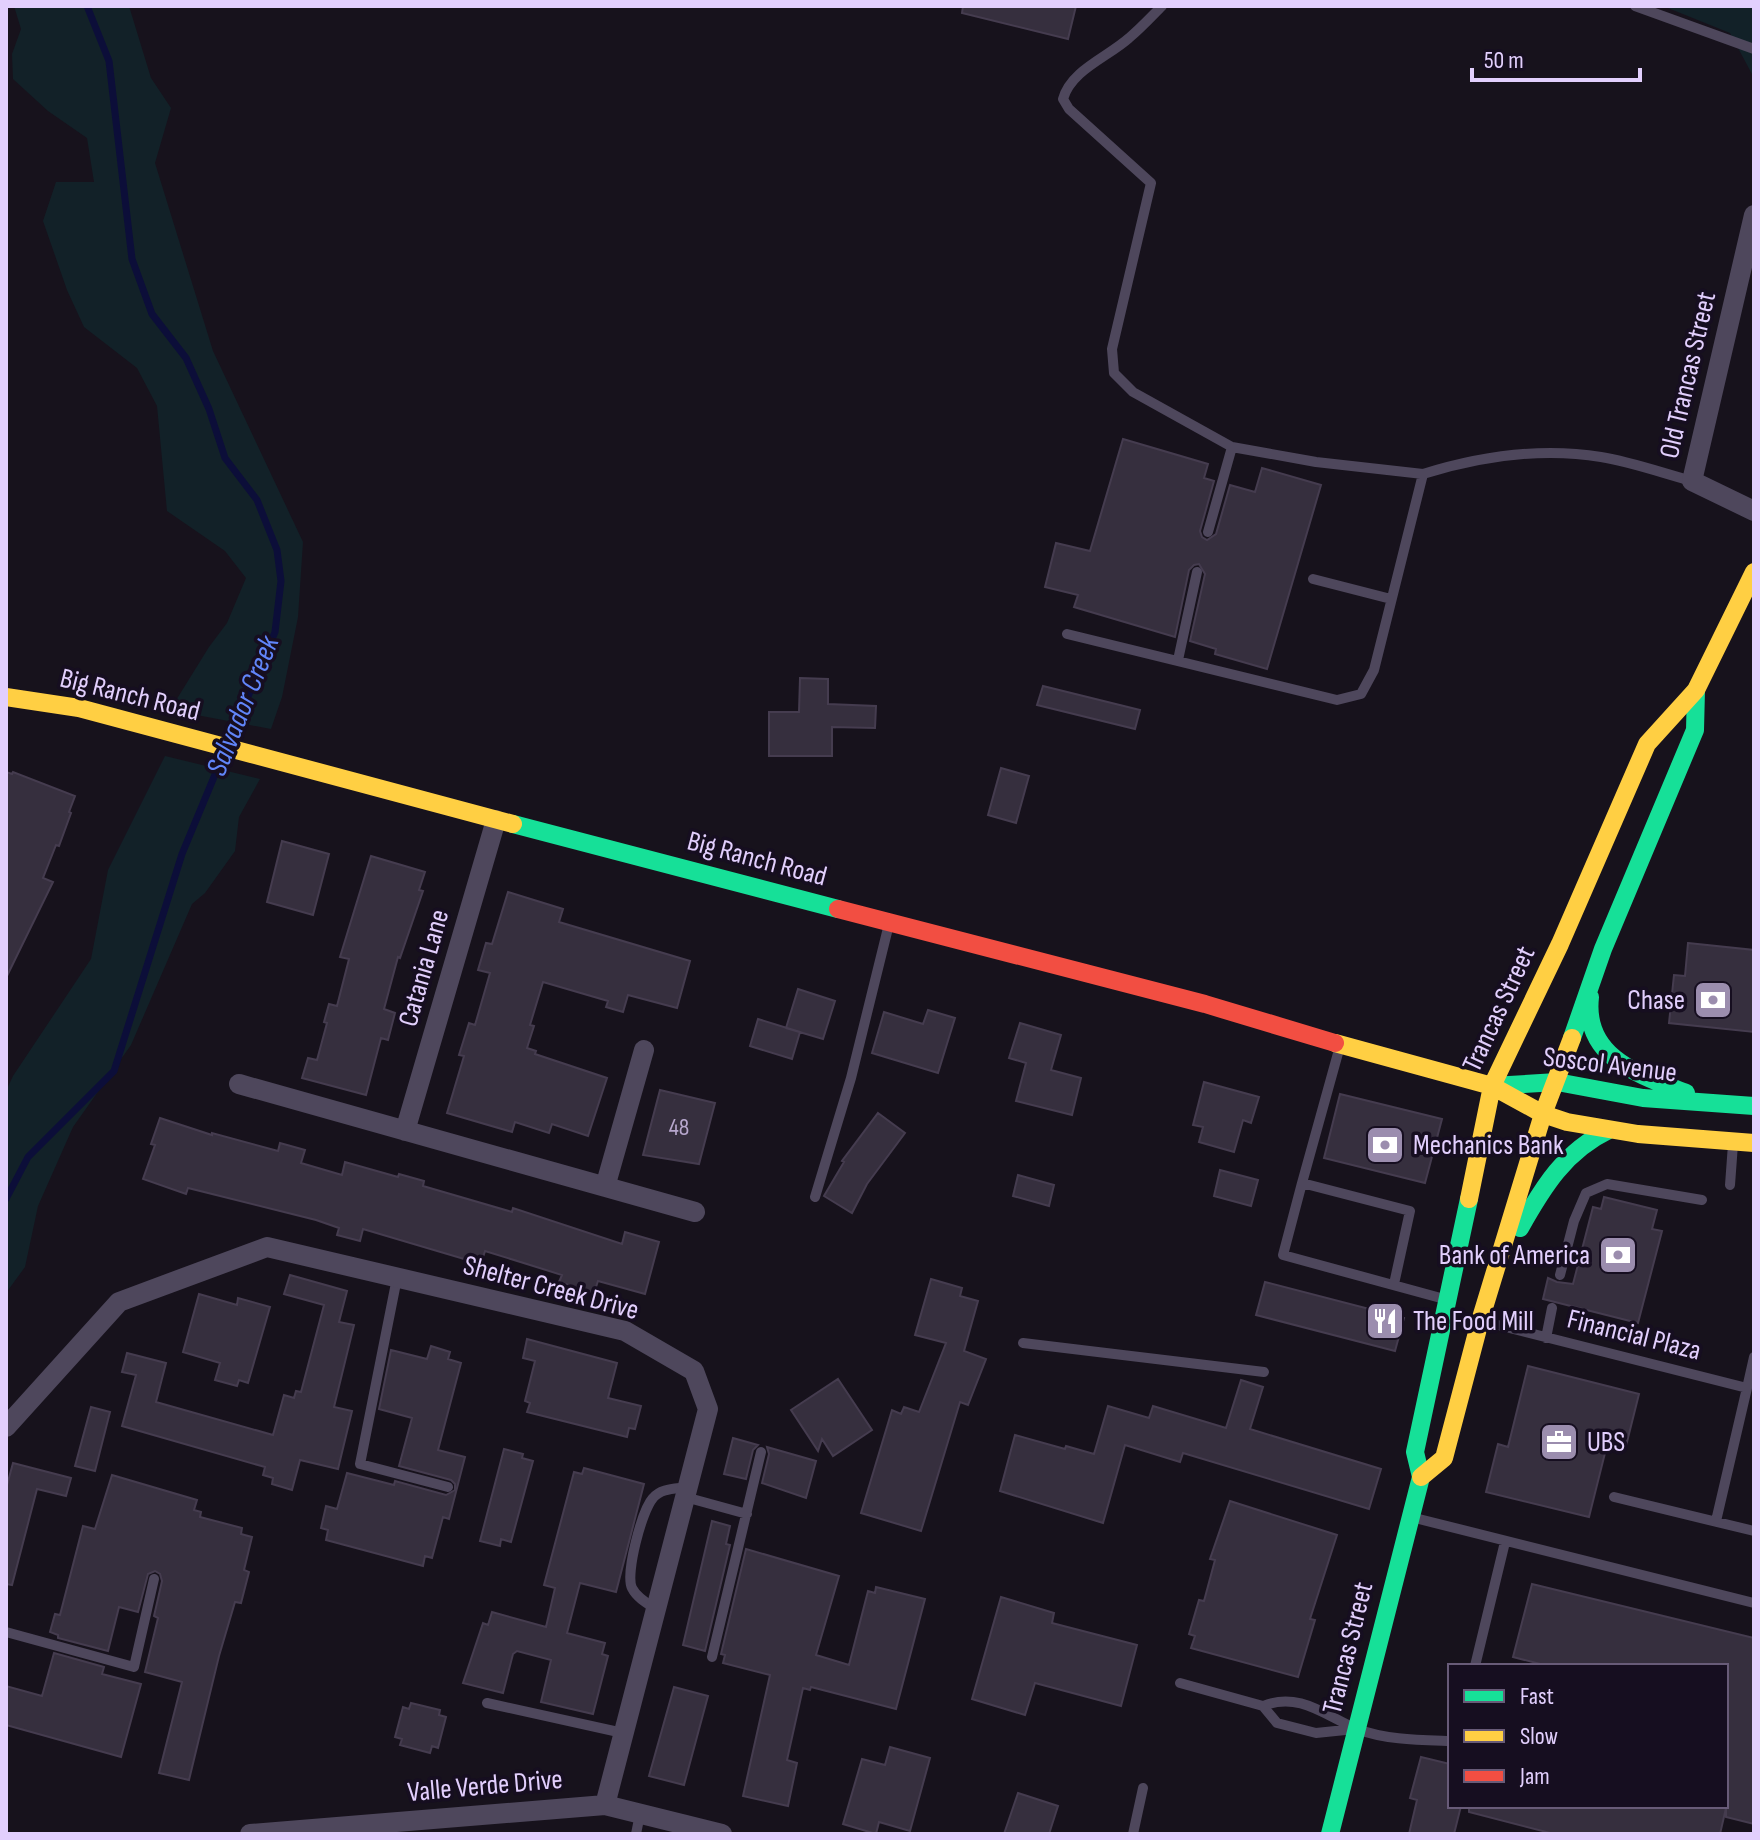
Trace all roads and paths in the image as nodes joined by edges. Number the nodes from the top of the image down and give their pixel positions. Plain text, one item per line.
1 (1162, 6) edge
2 (1635, 6) edge
3 (1754, 49) edge
4 (1754, 217) edge
5 (1232, 447) junction
6 (1423, 474) junction
7 (1692, 481) junction
8 (1754, 511) edge
9 (1208, 532) dead end
10 (1197, 572) dead end
11 (1754, 572) edge
12 (1313, 579) dead end
13 (1391, 599) junction
14 (1067, 634) dead end
15 (1178, 660) junction
16 (1696, 690) junction
17 (6, 697) edge
18 (496, 820) junction
19 (889, 923) junction
20 (1603, 949) junction
21 (1340, 1045) junction
22 (644, 1050) dead end
23 (1557, 1082) junction
24 (239, 1084) dead end
25 (1492, 1086) junction
26 (1713, 1104) junction
27 (1754, 1106) edge
28 (1543, 1114) junction
29 (1609, 1130) junction
30 (405, 1131) junction
31 (1734, 1142) junction
32 (1754, 1143) edge
33 (1302, 1183) junction
34 (1730, 1185) dead end
35 (605, 1187) junction
36 (815, 1197) dead end
37 (1702, 1200) dead end
38 (695, 1212) dead end
39 (1560, 1275) dead end
40 (397, 1278) junction
41 (1394, 1284) junction
42 (1449, 1300) junction
43 (1552, 1308) dead end
44 (1480, 1321) junction
45 (1546, 1338) junction
46 (1023, 1343) dead end
47 (1754, 1357) edge
48 (1264, 1372) dead end
49 (1747, 1388) junction
50 (6, 1427) edge
51 (761, 1452) dead end
52 (1421, 1477) junction
53 (448, 1487) dead end
54 (686, 1492) junction
55 (1614, 1497) dead end
56 (747, 1514) junction
57 (1409, 1517) junction
58 (1716, 1521) junction
59 (1754, 1531) edge
60 (1505, 1542) junction
61 (154, 1579) dead end
62 (1754, 1603) edge
63 (656, 1609) junction
64 (6, 1632) edge
65 (712, 1657) dead end
66 (1475, 1664) edge
67 (1180, 1683) dead end
68 (487, 1703) dead end
69 (1263, 1706) junction
70 (1357, 1729) junction
71 (623, 1733) junction
72 (1448, 1741) edge
73 (1143, 1788) dead end
74 (605, 1805) junction
75 (638, 1824) edge
76 (331, 1831) edge
77 (250, 1834) edge
78 (722, 1834) edge
79 (1133, 1834) edge
80 (1330, 1834) edge

1 - 5 lane
2 - 3 lane
4 - 7 street, Old Trancas Street
5 - 6 lane
5 - 9 lane
6 - 7 lane
6 - 13 lane
7 - 8 street, Old Trancas Street
10 - 15 lane
11 - 16 main road, Trancas Street
12 - 13 lane
13 - 15 lane
14 - 15 lane
16 - 20 main road, Trancas Street
16 - 25 main road, Trancas Street
17 - 18 main road, Big Ranch Road
18 - 19 main road, Big Ranch Road
18 - 30 street, Catania Lane
19 - 21 main road, Big Ranch Road
19 - 36 lane
20 - 23 main road, Trancas Street
20 - 26 main road
21 - 25 main road, Big Ranch Road
21 - 33 lane
22 - 35 street
23 - 25 main road, Soscol Avenue
23 - 26 main road, Soscol Avenue
23 - 28 main road, Trancas Street
24 - 30 street
25 - 28 main road, Soscol Avenue
25 - 42 main road, Trancas Street
26 - 27 main road, Soscol Avenue
28 - 29 main road, Soscol Avenue
28 - 44 main road, Trancas Street
29 - 31 main road, Soscol Avenue
29 - 44 main road
30 - 35 street
31 - 32 main road, Soscol Avenue
31 - 34 lane
33 - 41 lane
33 - 41 lane
35 - 38 street
37 - 39 lane
40 - 50 street, Shelter Creek Drive
40 - 53 lane
40 - 54 street, Shelter Creek Drive
41 - 42 lane
42 - 52 main road, Trancas Street
43 - 45 lane
44 - 45 lane, Financial Plaza
44 - 52 main road, Trancas Street
45 - 49 lane, Financial Plaza
46 - 48 lane
47 - 49 lane
49 - 58 lane
51 - 56 lane
52 - 57 main road, Trancas Street
54 - 56 lane
54 - 63 street, Shelter Creek Drive
54 - 63 lane
55 - 58 lane
56 - 65 lane
57 - 60 lane
57 - 70 main road, Trancas Street
58 - 59 lane
60 - 62 lane
60 - 66 lane
61 - 64 lane
63 - 71 street, Shelter Creek Drive
67 - 69 lane
68 - 71 lane
69 - 70 lane
69 - 70 lane
70 - 72 lane
70 - 80 main road, Trancas Street
71 - 74 street, Shelter Creek Drive
73 - 79 lane
74 - 75 street, Valle Verde Drive
74 - 76 street, Valle Verde Drive
75 - 78 street, Valle Verde Drive
76 - 77 street, Valle Verde Drive

